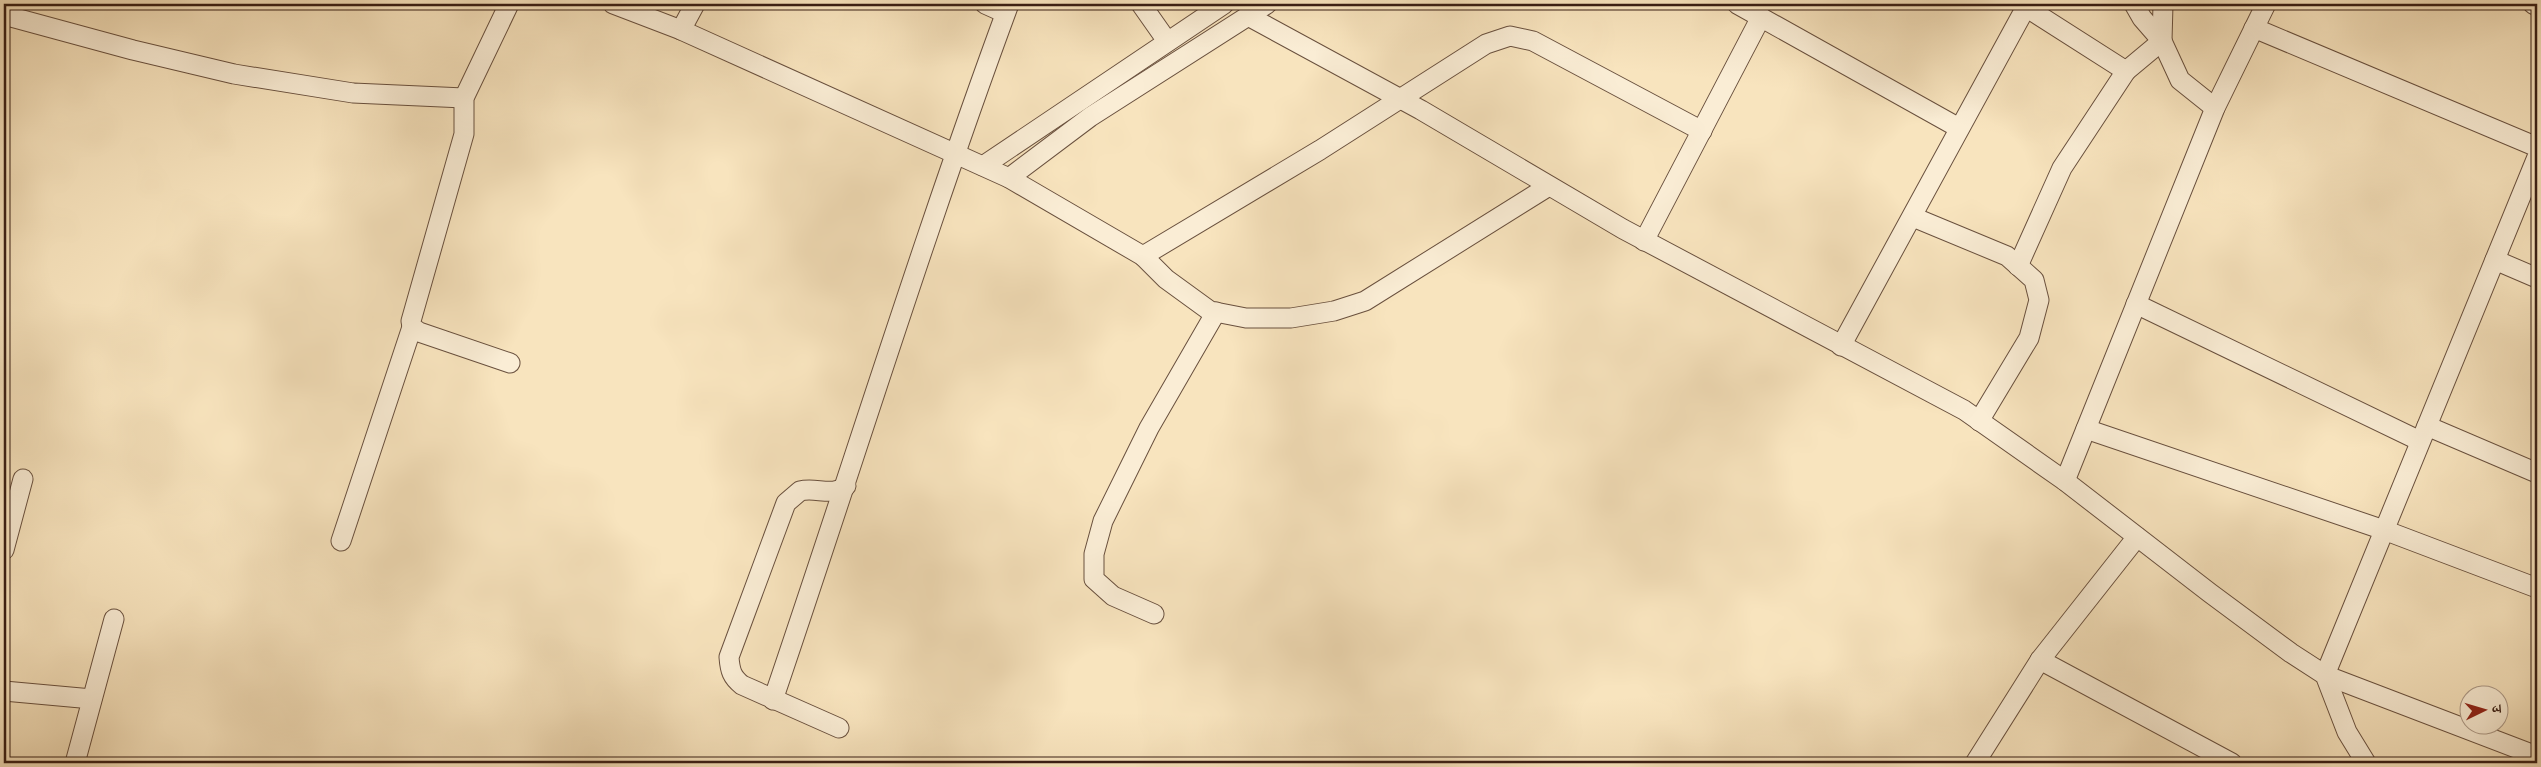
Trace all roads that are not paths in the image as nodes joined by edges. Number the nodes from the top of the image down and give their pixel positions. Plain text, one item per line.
1 (509, 4) edge
2 (612, 4) edge
3 (695, 4) edge
4 (985, 4) edge
5 (1141, 4) edge
6 (1224, 4) edge
7 (1267, 4) edge
8 (1737, 4) edge
9 (2134, 4) edge
10 (2163, 4) edge
11 (2266, 4) edge
12 (2533, 4) edge
13 (2023, 5) edge
14 (2537, 6) edge
15 (1007, 9) edge
16 (4, 15) edge
17 (1248, 16) junction
18 (1761, 17) junction
19 (2254, 28) junction
20 (681, 30) junction
21 (1167, 41) junction
22 (2162, 41) junction
23 (2126, 71) junction
24 (464, 98) junction
25 (1398, 98) junction
26 (2215, 108) junction
27 (1959, 128) junction
28 (1702, 130) junction
29 (2537, 147) edge
30 (954, 153) junction
31 (2537, 157) edge
32 (983, 166) junction
33 (1009, 178) junction
34 (1549, 186) junction
35 (1913, 217) junction
36 (1644, 241) junction
37 (1143, 256) junction
38 (2495, 260) junction
39 (2018, 266) junction
40 (2537, 278) edge
41 (2136, 304) junction
42 (1216, 312) junction
43 (412, 326) junction
44 (1841, 346) junction
45 (510, 363) dead end
46 (1979, 421) junction
47 (2086, 429) junction
48 (2424, 433) junction
49 (2537, 473) edge
50 (23, 479) dead end
51 (2065, 481) junction
52 (846, 486) junction
53 (2384, 530) junction
54 (2137, 536) junction
55 (341, 541) dead end
56 (4, 550) edge
57 (2537, 588) edge
58 (1154, 614) dead end
59 (114, 619) dead end
60 (2040, 660) junction
61 (2324, 674) junction
62 (4, 691) edge
63 (92, 699) junction
64 (773, 700) junction
65 (840, 728) dead end
66 (2537, 756) edge
67 (1978, 762) edge
68 (74, 763) edge
69 (2232, 763) edge
70 (2366, 763) edge

1 - 24 street
2 - 20 street
3 - 20 street
4 - 15 street
5 - 21 street
6 - 21 street
7 - 17 street
8 - 18 street
9 - 22 street
10 - 22 street
11 - 19 street
12 - 14 street
13 - 23 street
13 - 27 street
15 - 30 street
16 - 24 street
17 - 25 street
17 - 33 street
18 - 27 street
18 - 28 street
19 - 26 street
19 - 29 street
20 - 30 street
21 - 32 street
22 - 23 street
22 - 26 street
23 - 39 street
24 - 43 street
25 - 28 street
25 - 34 street
25 - 37 street
26 - 41 street
27 - 35 street
28 - 36 street
30 - 32 street
30 - 52 street
31 - 38 street
32 - 33 street
33 - 37 street
34 - 36 street
34 - 42 street
35 - 39 street
35 - 44 street
36 - 44 street
37 - 42 street
38 - 40 street
38 - 48 street
39 - 46 street
41 - 47 street
41 - 48 street
42 - 58 street
43 - 45 street
43 - 55 street
44 - 46 street
46 - 51 street
47 - 51 street
47 - 53 street
48 - 49 street
48 - 53 street
50 - 56 street
51 - 54 street
52 - 64 street
52 - 64 street
53 - 57 street
53 - 61 street
54 - 60 street
54 - 61 street
59 - 63 street
60 - 67 street
60 - 69 street
61 - 66 street
61 - 70 street
62 - 63 street
63 - 68 street
64 - 65 street

